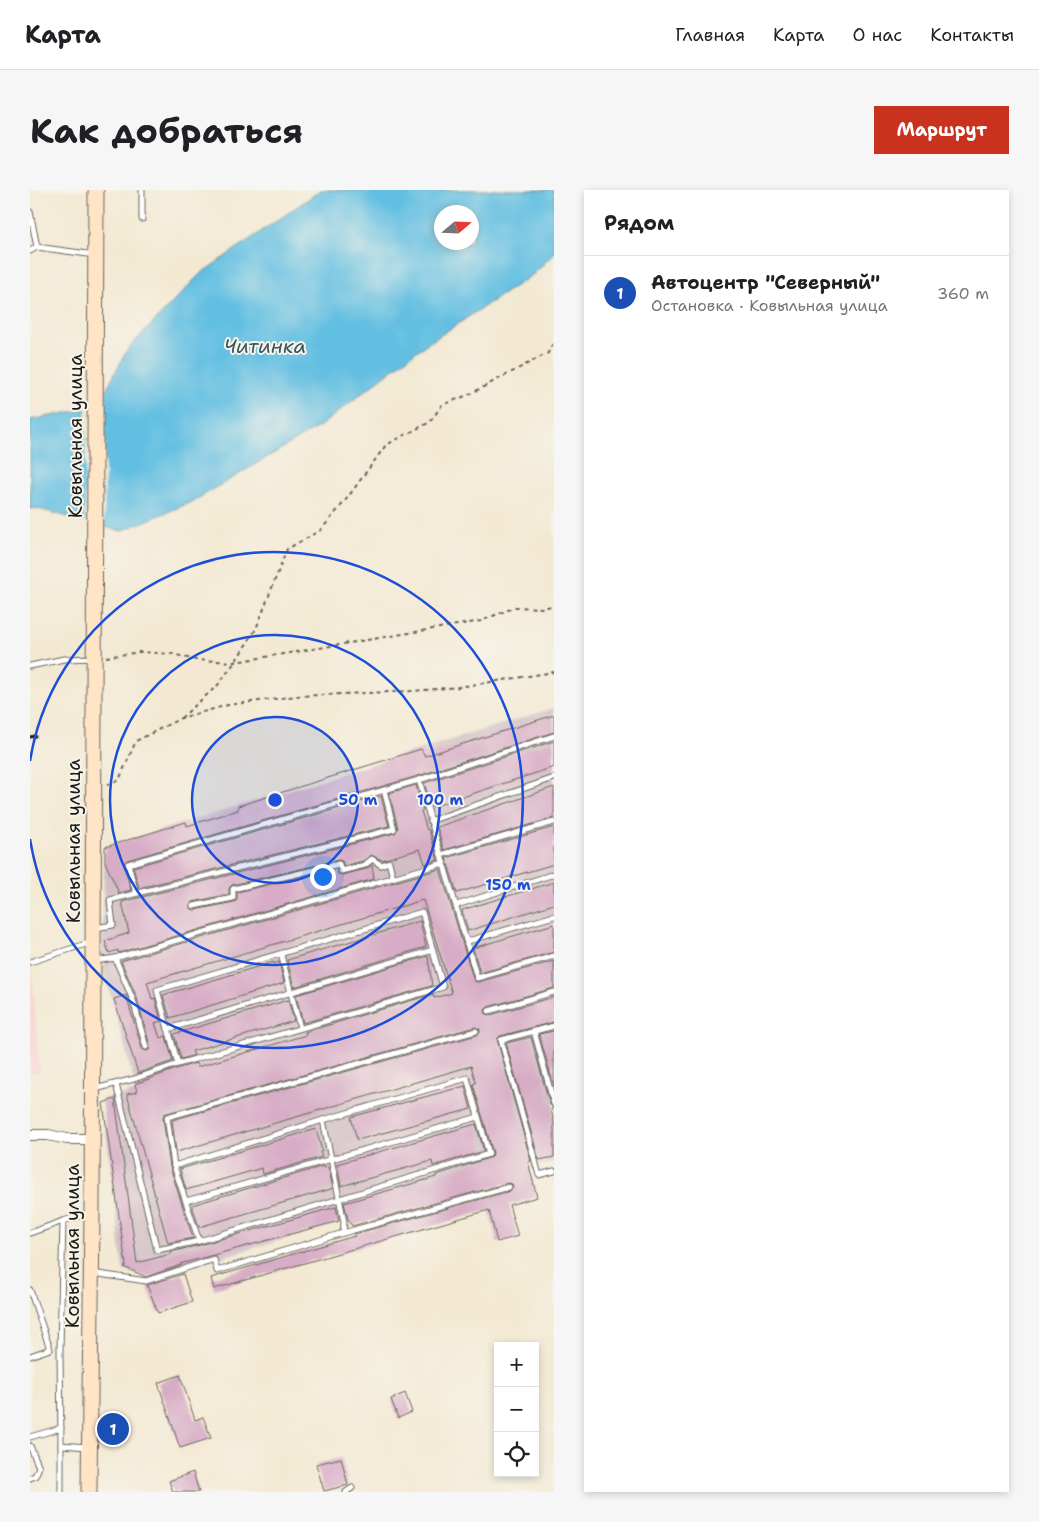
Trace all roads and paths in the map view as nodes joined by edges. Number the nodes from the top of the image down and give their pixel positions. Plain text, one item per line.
1 (96, 190) edge
2 (142, 190) edge
3 (30, 212) edge
4 (142, 219) dead end
5 (38, 247) junction
6 (30, 251) edge
7 (95, 255) junction
8 (554, 341) edge
9 (554, 604) edge
10 (94, 658) junction
11 (235, 662) junction
12 (30, 666) edge
13 (554, 672) edge
14 (181, 718) junction
15 (554, 736) edge
16 (554, 778) edge
17 (419, 780) junction
18 (384, 790) junction
19 (94, 792) junction
20 (430, 821) junction
21 (554, 822) edge
22 (441, 856) junction
23 (444, 864) junction
24 (554, 874) edge
25 (393, 878) junction
26 (136, 893) junction
27 (457, 905) junction
28 (194, 906) dead end
29 (554, 916) edge
30 (92, 935) junction
31 (468, 941) junction
32 (432, 950) junction
33 (281, 954) junction
34 (554, 956) edge
35 (115, 958) junction
36 (92, 961) junction
37 (30, 962) edge
38 (290, 992) junction
39 (554, 992) edge
40 (488, 1011) dead end
41 (554, 1026) edge
42 (300, 1028) junction
43 (168, 1029) junction
44 (476, 1031) dead end
45 (534, 1031) junction
46 (146, 1046) dead end
47 (178, 1064) junction
48 (116, 1084) junction
49 (92, 1090) junction
50 (554, 1104) edge
51 (478, 1117) junction
52 (323, 1120) junction
53 (30, 1134) edge
54 (92, 1139) junction
55 (331, 1159) junction
56 (174, 1166) junction
57 (554, 1170) edge
58 (509, 1187) dead end
59 (339, 1199) junction
60 (186, 1201) junction
61 (92, 1212) junction
62 (63, 1221) junction
63 (343, 1232) junction
64 (30, 1233) edge
65 (199, 1241) junction
66 (92, 1273) junction
67 (30, 1290) edge
68 (50, 1349) junction
69 (60, 1350) junction
70 (30, 1356) edge
71 (61, 1428) junction
72 (30, 1437) edge
73 (61, 1445) junction
74 (30, 1446) edge
75 (89, 1447) junction
76 (30, 1478) edge
77 (352, 1488) dead end
78 (61, 1492) edge
79 (89, 1492) edge
80 (346, 1492) edge

1 - 7 main road, Ковыльная улица
2 - 4 lane
3 - 5 lane
5 - 6 lane
5 - 7 lane
7 - 10 main road, Ковыльная улица
8 - 11 path
9 - 11 path
10 - 11 path
10 - 12 lane
10 - 19 main road, Ковыльная улица
11 - 14 path
13 - 14 path
14 - 19 path
15 - 17 lane
16 - 20 lane
17 - 18 lane
17 - 20 lane
18 - 26 lane
18 - 26 lane
19 - 30 main road, Ковыльная улица
20 - 22 lane
21 - 22 lane
22 - 23 lane
23 - 25 lane
23 - 27 lane
24 - 27 lane
25 - 28 lane
25 - 35 lane
26 - 30 lane
27 - 31 lane
29 - 31 lane
30 - 36 main road, Ковыльная улица
30 - 37 lane
31 - 34 lane
32 - 33 lane
32 - 38 lane
32 - 42 lane
33 - 38 lane
33 - 43 lane
35 - 36 lane
35 - 46 lane
36 - 49 main road, Ковыльная улица
38 - 42 lane
38 - 43 lane
39 - 40 lane
41 - 45 lane
42 - 47 lane
43 - 47 lane
44 - 56 lane
45 - 50 lane
45 - 57 lane
47 - 48 lane
48 - 49 lane
48 - 65 lane
49 - 54 main road, Ковыльная улица
51 - 52 lane
51 - 55 lane
51 - 59 lane
52 - 55 lane
52 - 56 lane
53 - 54 street
54 - 61 main road, Ковыльная улица
55 - 59 lane
55 - 60 lane
56 - 60 lane
58 - 63 lane
59 - 63 lane
59 - 65 lane
60 - 65 lane
61 - 62 lane
61 - 66 main road, Ковыльная улица
62 - 64 lane
62 - 69 lane
63 - 66 lane
66 - 75 main road, Ковыльная улица
67 - 68 lane
68 - 69 lane
68 - 70 lane
69 - 71 lane
71 - 72 lane
71 - 73 lane
73 - 75 lane
73 - 78 lane
74 - 76 lane
75 - 79 main road, Ковыльная улица
77 - 80 lane

